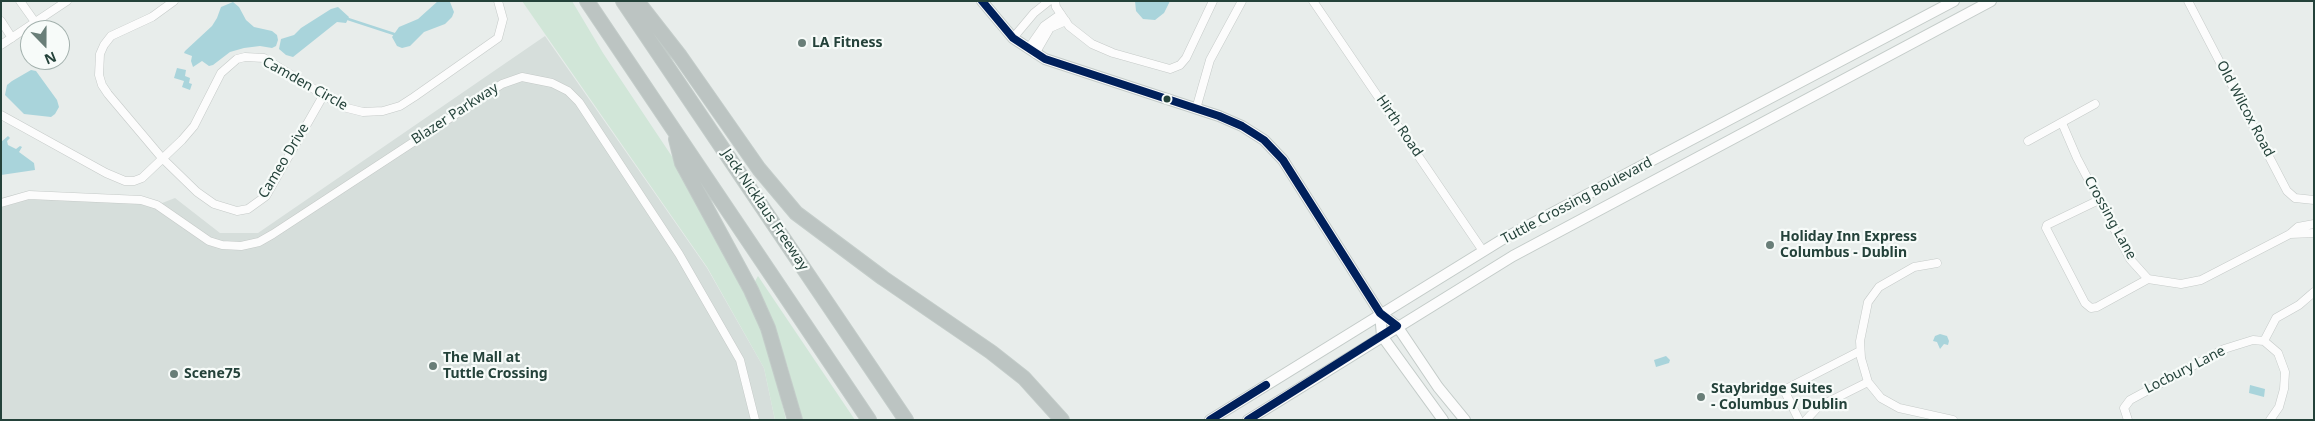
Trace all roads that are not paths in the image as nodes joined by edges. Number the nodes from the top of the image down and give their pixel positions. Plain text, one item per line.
1 (20, 1) edge
2 (67, 1) edge
3 (174, 1) edge
4 (498, 1) edge
5 (587, 1) edge
6 (623, 1) edge
7 (637, 1) edge
8 (982, 1) edge
9 (1048, 1) edge
10 (1055, 1) edge
11 (1213, 1) edge
12 (1242, 1) edge
13 (1314, 1) edge
14 (1954, 1) edge
15 (1991, 1) edge
16 (2188, 1) edge
17 (1034, 14) junction
18 (1063, 17) junction
19 (34, 20) edge
20 (38, 20) edge
21 (1, 21) edge
22 (1048, 26) junction
23 (20, 32) edge
24 (12, 38) junction
25 (1013, 38) junction
26 (1, 46) edge
27 (1031, 51) junction
28 (323, 96) junction
29 (2095, 104) dead end
30 (1196, 109) junction
31 (1, 115) edge
32 (2062, 123) junction
33 (673, 129) junction
34 (2028, 141) dead end
35 (162, 158) junction
36 (2099, 200) junction
37 (2314, 200) edge
38 (1, 204) edge
39 (2314, 224) edge
40 (2314, 232) edge
41 (2290, 234) junction
42 (1483, 251) junction
43 (1937, 263) dead end
44 (2148, 279) junction
45 (2314, 292) edge
46 (1380, 313) junction
47 (1397, 326) junction
48 (1382, 336) junction
49 (2264, 341) junction
50 (1860, 351) junction
51 (1868, 382) junction
52 (1921, 417) edge
53 (755, 420) edge
54 (794, 420) edge
55 (869, 420) edge
56 (906, 420) edge
57 (1062, 420) edge
58 (1210, 420) edge
59 (1248, 420) edge
60 (1443, 420) edge
61 (1465, 420) edge
62 (1799, 420) edge
63 (1806, 420) edge
64 (1952, 420) edge
65 (2128, 420) edge
66 (2270, 420) edge

1 - 19 street
2 - 20 street
3 - 35 street, Cameo Drive
4 - 28 street, Camden Circle
5 - 33 highway
6 - 56 highway, Jack Nicklaus Freeway
7 - 57 highway
8 - 25 street
9 - 17 street
10 - 18 street
11 - 18 street
12 - 30 street
13 - 42 street, Hirth Road
14 - 42 street, Tuttle Crossing Boulevard
15 - 47 street, Tuttle Crossing Boulevard
16 - 37 street, Old Wilcox Road
17 - 22 street
17 - 25 street
18 - 22 street
21 - 24 street
22 - 27 street
23 - 24 street
24 - 26 street
25 - 27 street
27 - 30 street
28 - 35 street, Camden Circle
28 - 35 street, Cameo Drive
29 - 32 street
30 - 46 street
31 - 35 street, Camden Circle
32 - 34 street
32 - 36 street, Crossing Lane
33 - 54 highway
33 - 55 highway
36 - 44 street, Crossing Lane
36 - 44 street
38 - 53 street, Blazer Parkway
39 - 41 street
40 - 41 street
41 - 44 street
42 - 46 street, Tuttle Crossing Boulevard
43 - 50 street
45 - 49 street
46 - 47 street
46 - 48 street
46 - 58 street, Tuttle Crossing Boulevard
47 - 48 street, Tuttle Crossing Boulevard
47 - 61 street
48 - 59 street, Tuttle Crossing Boulevard
48 - 60 street
49 - 65 street, Locbury Lane
49 - 66 street
50 - 51 street
50 - 62 street
51 - 52 street
51 - 63 street
52 - 64 street

